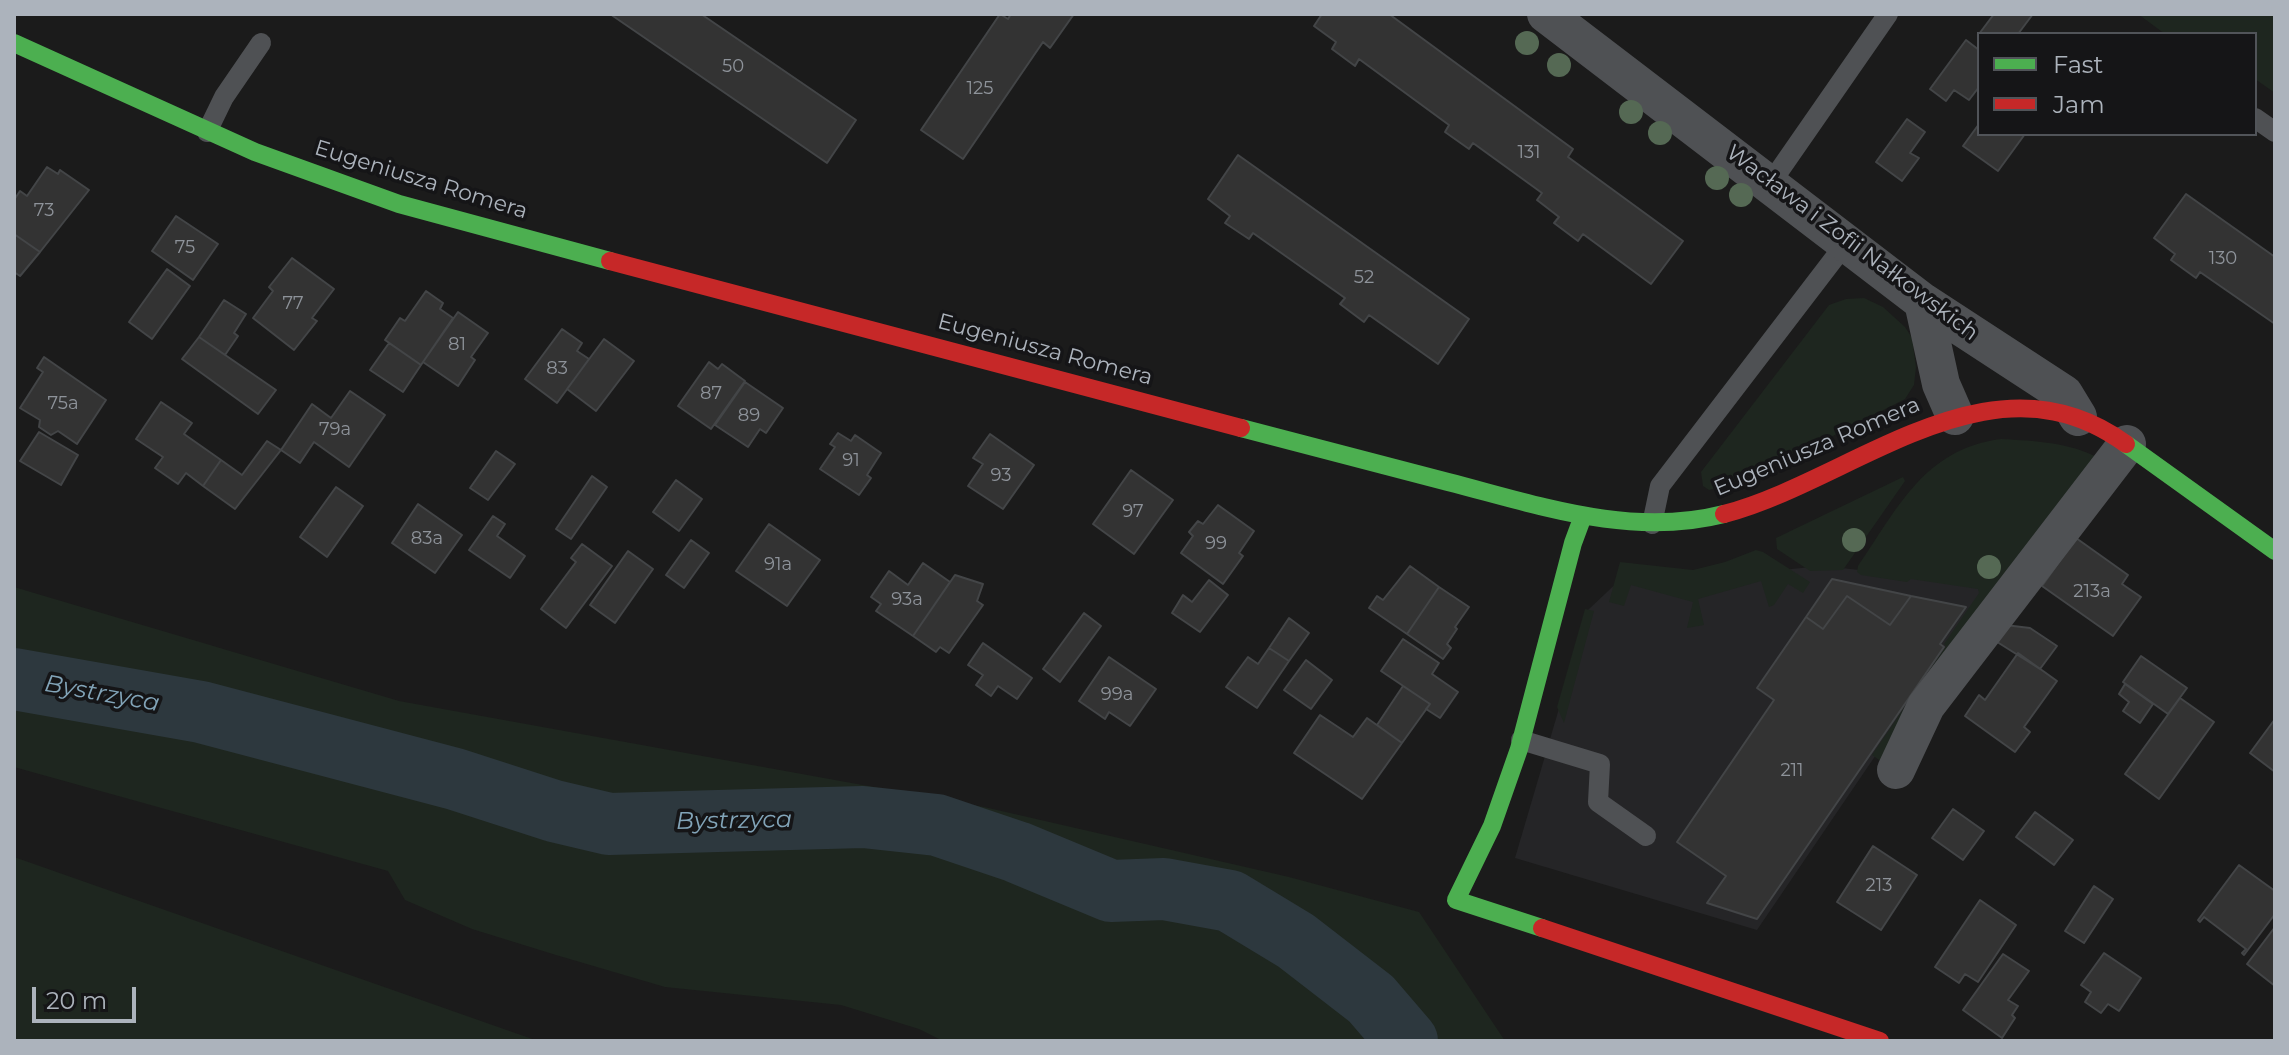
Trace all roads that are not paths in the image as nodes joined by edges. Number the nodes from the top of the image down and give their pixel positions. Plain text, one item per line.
1 (1546, 14) edge
2 (1888, 14) edge
3 (14, 43) edge
4 (261, 43) dead end
5 (2257, 119) edge
6 (207, 132) junction
7 (2275, 132) edge
8 (1770, 184) junction
9 (1846, 243) junction
10 (1923, 302) junction
11 (1955, 416) junction
12 (2078, 417) junction
13 (2127, 444) junction
14 (1583, 516) junction
15 (1652, 524) junction
16 (2275, 551) edge
17 (1521, 740) junction
18 (1896, 770) dead end
19 (1646, 836) dead end
20 (1880, 1041) edge

1 - 8 street, Wacława i Zofii Nałkowskich
2 - 8 lane
3 - 6 street, Eugeniusza Romera
4 - 6 lane
5 - 7 lane
6 - 14 street, Eugeniusza Romera
8 - 9 street, Wacława i Zofii Nałkowskich
9 - 10 street, Wacława i Zofii Nałkowskich
9 - 15 lane
10 - 11 street
10 - 12 street, Wacława i Zofii Nałkowskich
11 - 12 street, Eugeniusza Romera
11 - 15 street, Eugeniusza Romera
12 - 13 street, Wacława i Zofii Nałkowskich
13 - 16 street, Wacława i Zofii Nałkowskich
13 - 18 street
14 - 15 street, Eugeniusza Romera
14 - 17 street
17 - 19 lane
17 - 20 street

